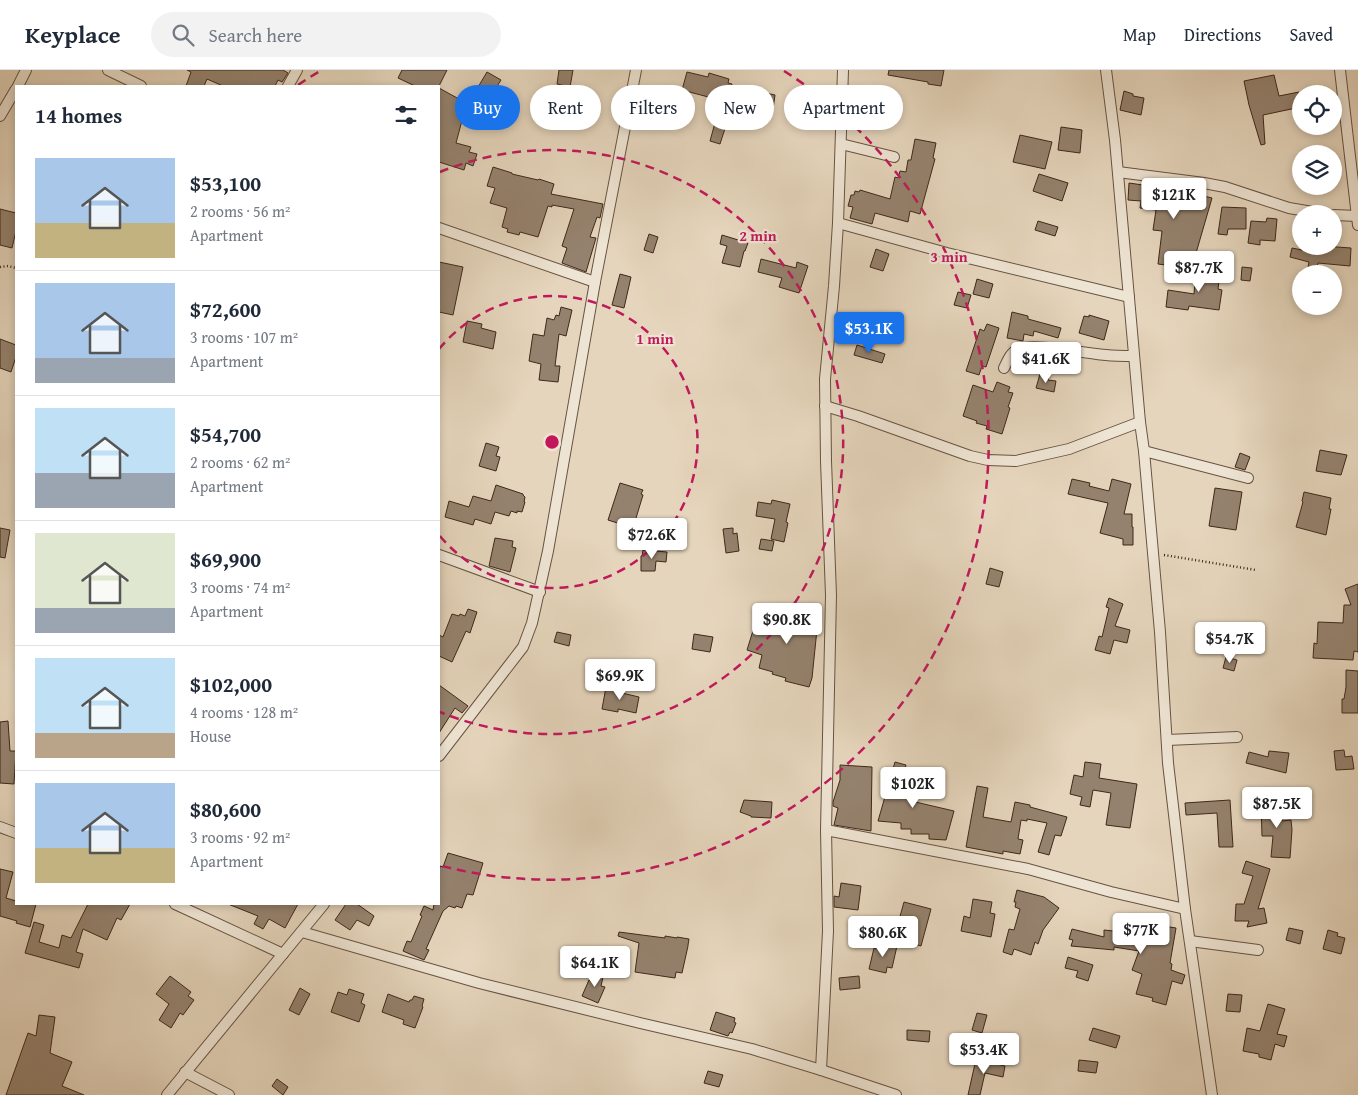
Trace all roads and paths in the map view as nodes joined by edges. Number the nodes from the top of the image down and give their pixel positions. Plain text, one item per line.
1 (26, 70) edge
2 (108, 70) edge
3 (297, 70) edge
4 (636, 70) edge
5 (843, 70) edge
6 (1106, 70) edge
7 (1340, 70) edge
8 (18, 85) edge
9 (139, 85) edge
10 (289, 85) edge
11 (15, 91) edge
12 (0, 116) edge
13 (841, 144) junction
14 (894, 157) dead end
15 (1118, 172) junction
16 (1292, 209) edge
17 (1342, 217) edge
18 (1357, 221) edge
19 (838, 223) junction
20 (440, 228) edge
21 (0, 267) edge
22 (15, 268) edge
23 (595, 282) junction
24 (1129, 297) junction
25 (1134, 356) junction
26 (1004, 368) dead end
27 (826, 406) junction
28 (1140, 422) junction
29 (1144, 451) junction
30 (1248, 478) dead end
31 (1153, 553) junction
32 (440, 555) edge
33 (1256, 570) dead end
34 (540, 592) junction
35 (1237, 737) dead end
36 (1167, 740) junction
37 (440, 755) edge
38 (0, 827) edge
39 (826, 830) junction
40 (15, 833) edge
41 (178, 905) edge
42 (323, 905) edge
43 (1185, 909) junction
44 (302, 932) junction
45 (1190, 941) junction
46 (1258, 950) dead end
47 (283, 954) junction
48 (821, 1070) junction
49 (185, 1072) junction
50 (167, 1095) edge
51 (229, 1095) edge
52 (896, 1095) edge
53 (1212, 1095) edge

1 - 8 street
2 - 9 street
3 - 10 street
4 - 23 street
5 - 13 street
6 - 15 street
7 - 18 street
11 - 12 street
13 - 14 street
13 - 19 street
15 - 16 street
15 - 24 street
17 - 18 street
19 - 24 street
19 - 27 street
20 - 23 street
21 - 22 path
23 - 34 street
24 - 25 street
25 - 26 street
25 - 28 street
27 - 28 street
27 - 39 street
28 - 29 street
29 - 30 street
29 - 31 street
31 - 33 path
31 - 36 street
32 - 34 street
34 - 37 street
35 - 36 street
36 - 43 street
38 - 40 street
39 - 43 street
39 - 48 street
41 - 47 street
42 - 44 street
43 - 45 street
44 - 47 street
44 - 48 street
45 - 46 street
45 - 53 street
47 - 49 street
48 - 52 street
49 - 50 street
49 - 51 street

